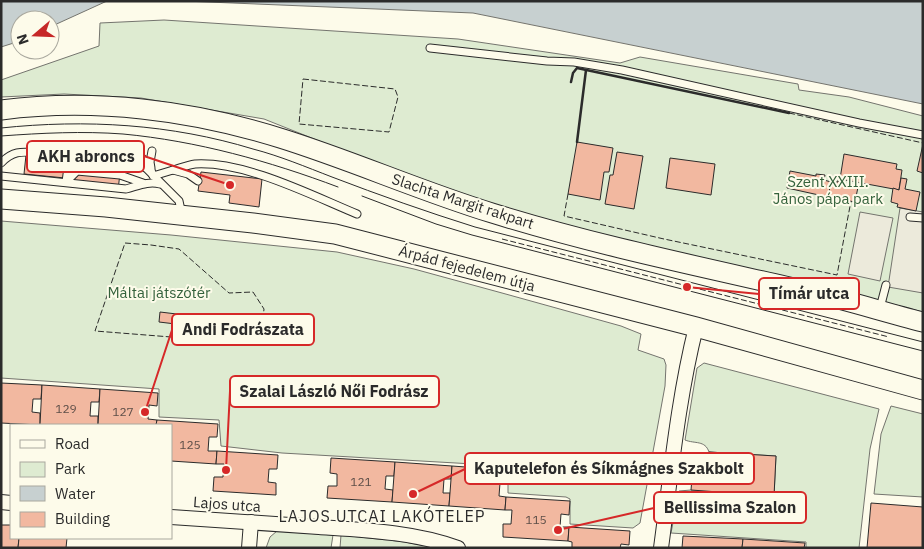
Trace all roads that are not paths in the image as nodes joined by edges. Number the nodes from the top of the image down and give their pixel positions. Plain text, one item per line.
1 (430, 48) dead end
2 (1, 110) edge
3 (923, 135) edge
4 (152, 151) dead end
5 (41, 153) dead end
6 (68, 155) junction
7 (1, 163) edge
8 (173, 170) junction
9 (152, 172) junction
10 (1, 176) edge
11 (198, 181) dead end
12 (66, 182) junction
13 (143, 184) junction
14 (160, 184) junction
15 (1, 199) edge
16 (357, 214) dead end
17 (182, 216) junction
18 (910, 217) dead end
19 (923, 218) edge
20 (886, 284) dead end
21 (879, 310) junction
22 (923, 322) edge
23 (696, 327) junction
24 (923, 390) edge
25 (172, 517) edge
26 (251, 522) junction
27 (249, 548) edge
28 (458, 548) edge
29 (660, 548) edge

1 - 3 lane
2 - 21 main road, Slachta Margit rakpart
4 - 9 lane
5 - 7 lane
6 - 9 lane
6 - 9 lane
6 - 12 lane
8 - 9 lane
8 - 11 lane
8 - 16 lane
9 - 14 lane
10 - 12 lane
12 - 13 lane
12 - 13 lane
13 - 14 lane
14 - 17 lane
15 - 17 main road, Árpád fejedelem útja
17 - 23 main road, Árpád fejedelem útja
18 - 19 lane
20 - 21 lane
21 - 22 main road, Slachta Margit rakpart
23 - 24 main road, Árpád fejedelem útja
23 - 29 street
25 - 26 street, Lajos utca
26 - 27 street
26 - 28 street, Lajos utca

